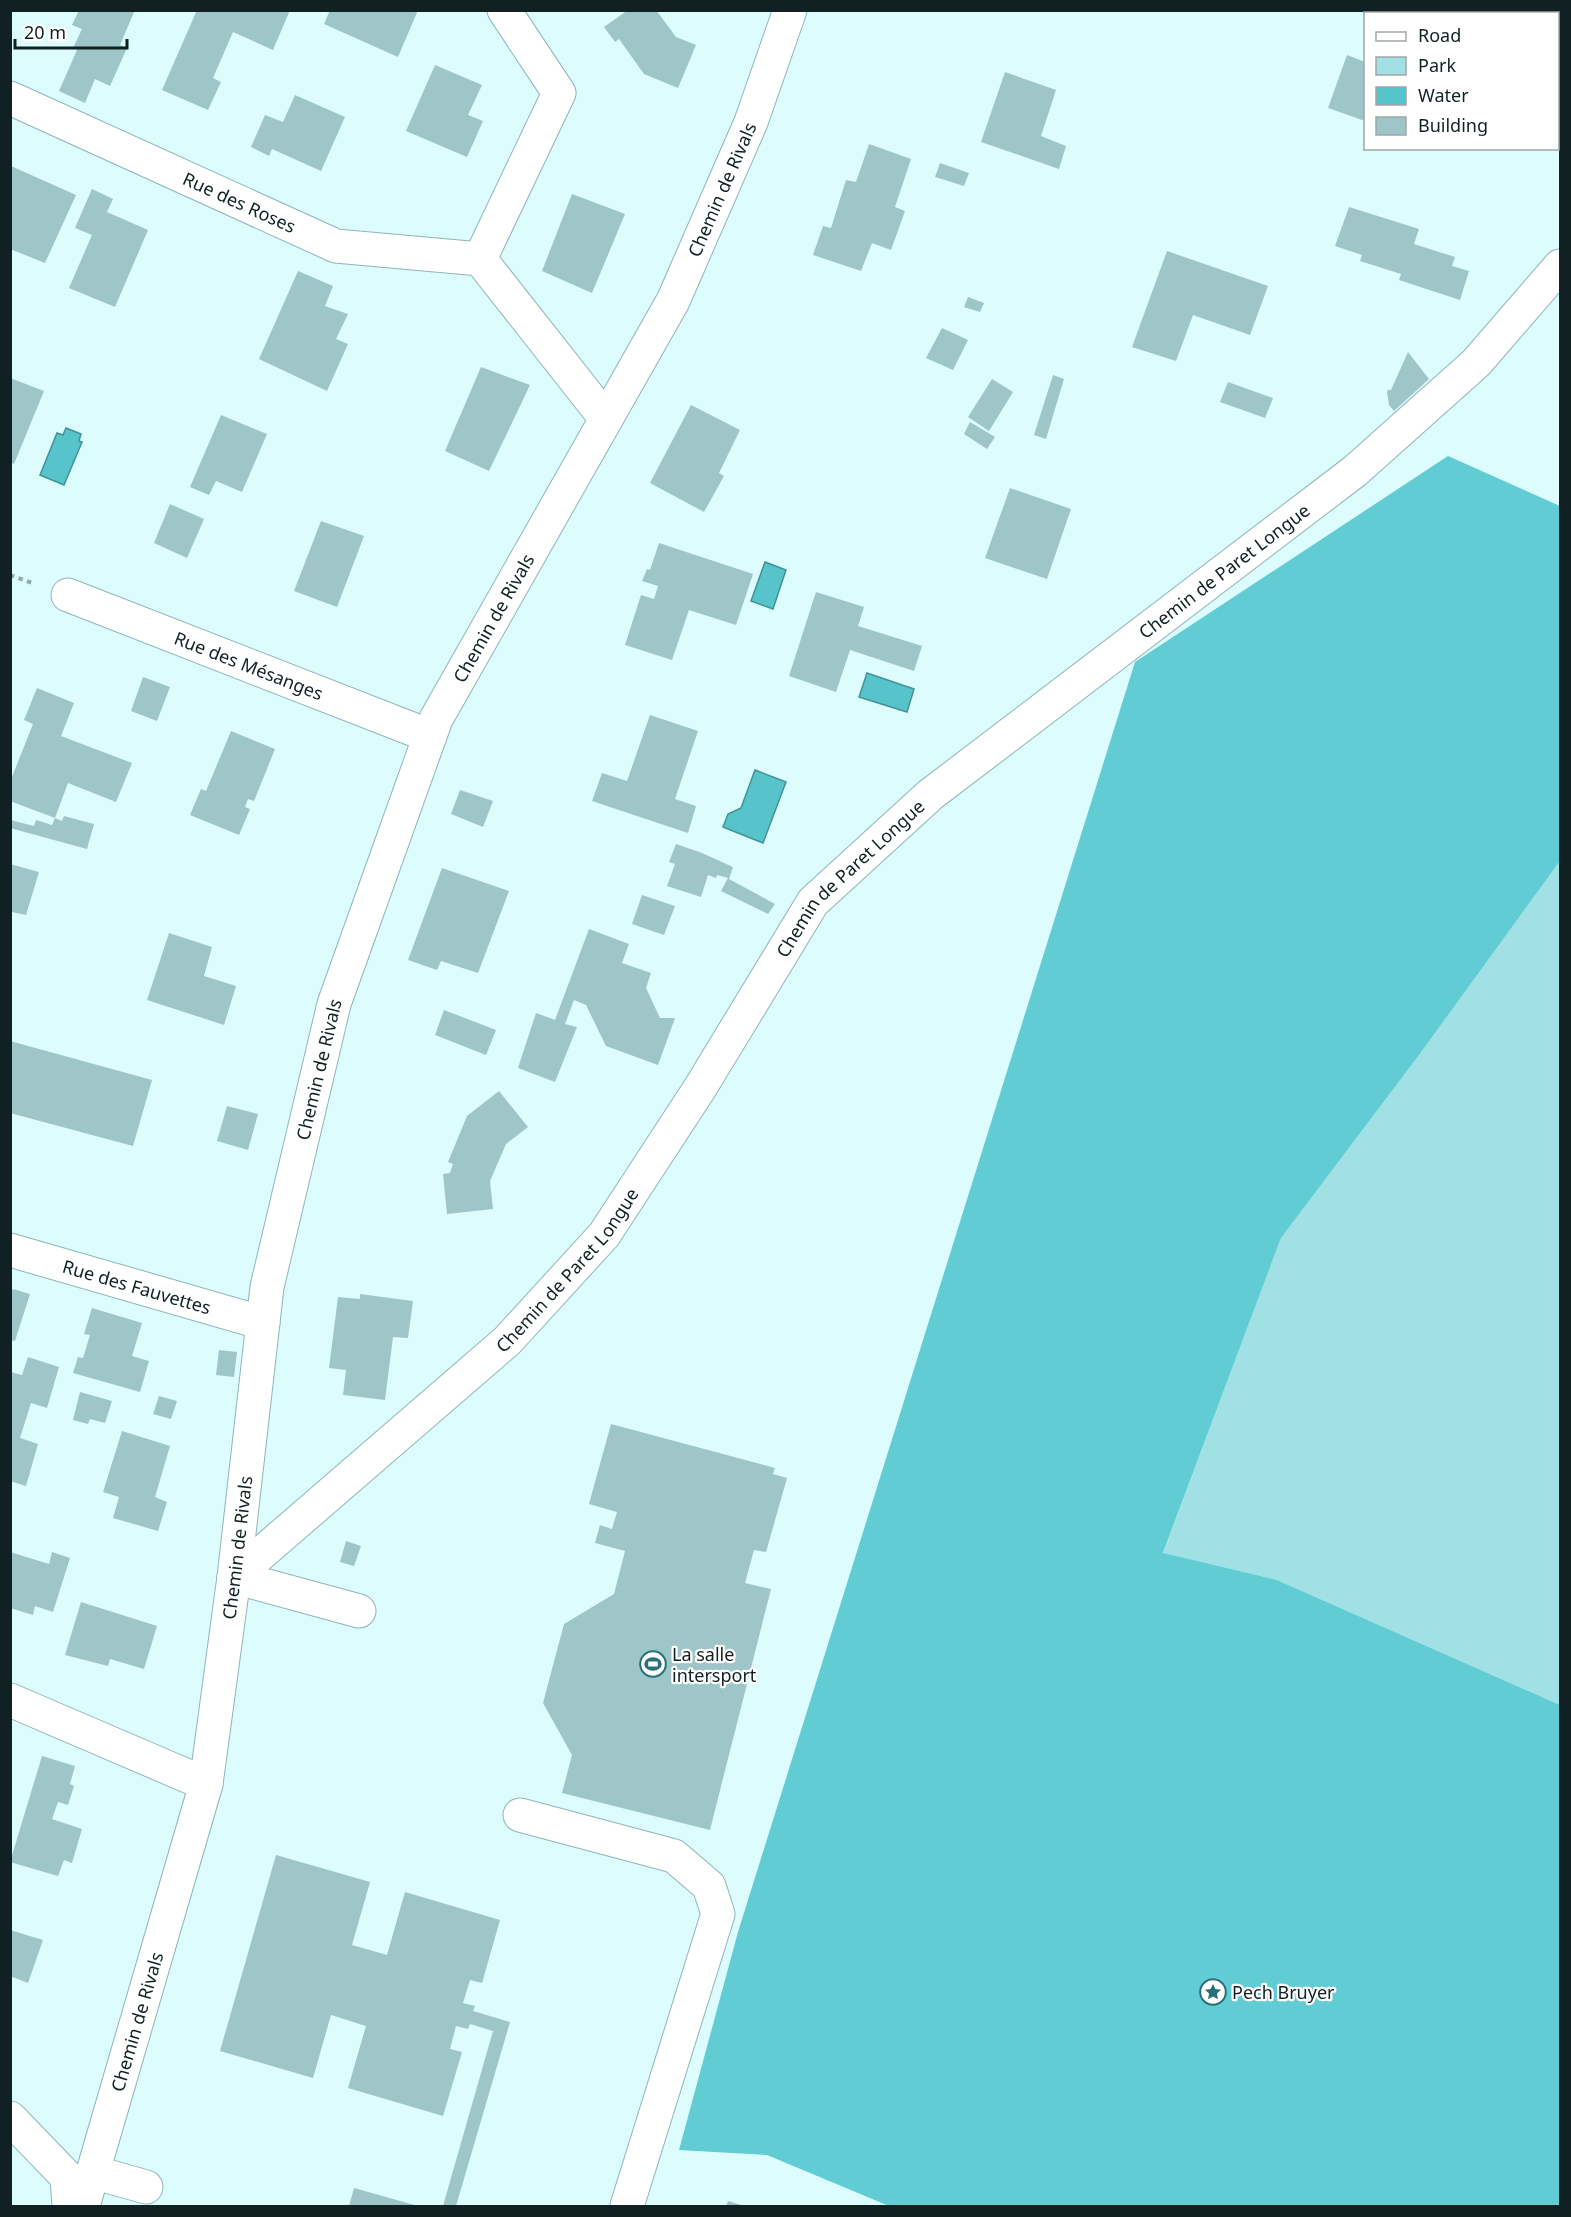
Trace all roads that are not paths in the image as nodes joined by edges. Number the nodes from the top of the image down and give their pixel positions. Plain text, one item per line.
1 (504, 10) edge
2 (790, 10) edge
3 (10, 98) edge
4 (480, 259) junction
5 (1560, 266) edge
6 (606, 419) junction
7 (68, 595) dead end
8 (430, 736) junction
9 (10, 1250) edge
10 (263, 1323) junction
11 (234, 1577) junction
12 (360, 1611) dead end
13 (10, 1700) edge
14 (206, 1784) junction
15 (520, 1815) dead end
16 (10, 2118) edge
17 (93, 2172) junction
18 (146, 2187) dead end
19 (69, 2206) edge
20 (83, 2206) edge
21 (627, 2206) edge

1 - 4 street
2 - 6 street, Chemin de Rivals
3 - 4 street, Rue des Roses
4 - 6 street
5 - 11 street, Chemin de Paret Longue
6 - 8 street, Chemin de Rivals
7 - 8 street, Rue des Mésanges
8 - 10 street, Chemin de Rivals
9 - 10 street, Rue des Fauvettes
10 - 11 street, Chemin de Rivals
11 - 12 street
11 - 14 street, Chemin de Rivals
13 - 14 street
14 - 17 street, Chemin de Rivals
15 - 21 street
16 - 19 street
17 - 18 street
17 - 20 street, Chemin de Rivals

